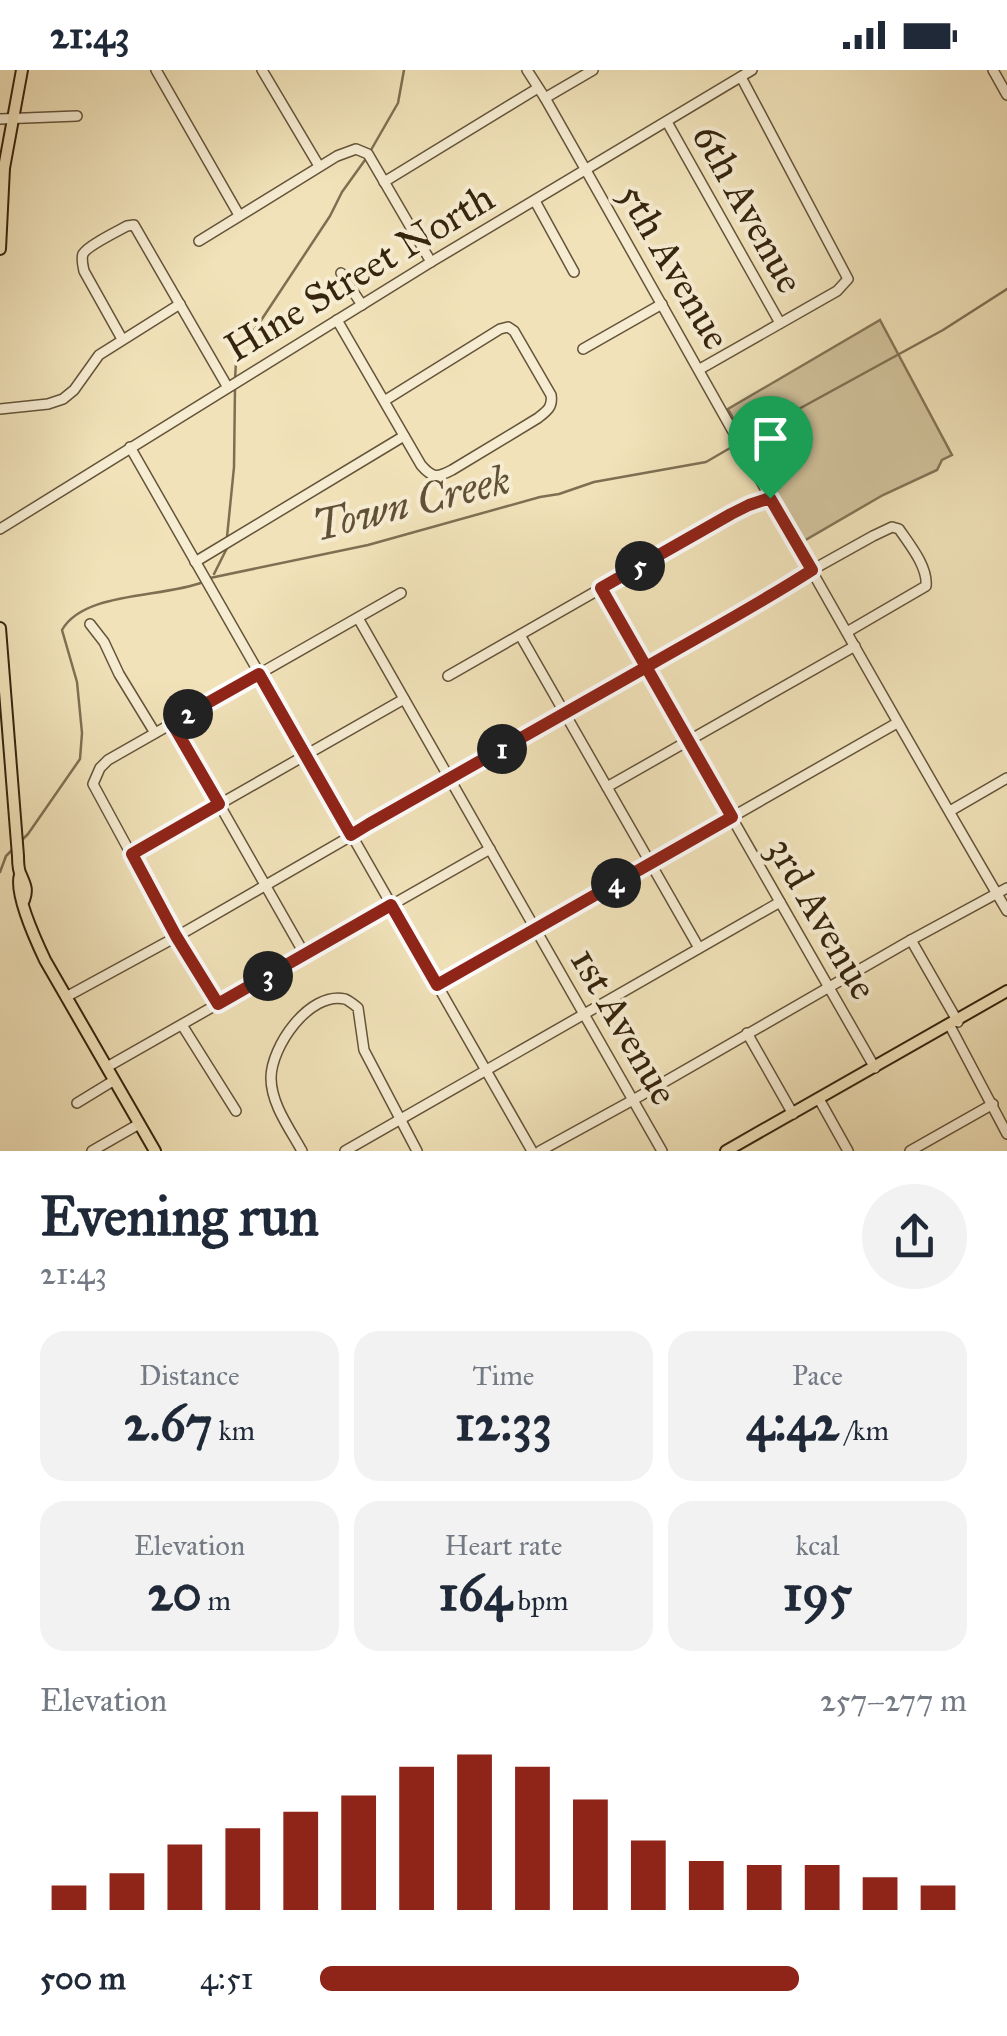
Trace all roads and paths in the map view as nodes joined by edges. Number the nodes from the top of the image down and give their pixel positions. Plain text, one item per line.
1 (22, 70) edge
2 (262, 70) edge
3 (527, 70) edge
4 (593, 70) edge
5 (752, 70) edge
6 (993, 70) edge
7 (156, 71) edge
8 (741, 77) junction
9 (538, 88) junction
10 (1007, 96) edge
11 (545, 98) junction
12 (76, 116) dead end
13 (13, 117) junction
14 (0, 119) edge
15 (666, 122) junction
16 (319, 166) junction
17 (586, 170) junction
18 (384, 182) junction
19 (534, 202) junction
20 (1, 208) edge
21 (239, 214) junction
22 (199, 241) dead end
23 (0, 249) edge
24 (431, 262) junction
25 (574, 272) dead end
26 (341, 273) dead end
27 (180, 304) junction
28 (662, 304) junction
29 (362, 305) junction
30 (338, 320) junction
31 (780, 323) junction
32 (122, 339) junction
33 (583, 349) dead end
34 (700, 370) junction
35 (228, 386) junction
36 (384, 401) junction
37 (0, 409) edge
38 (404, 436) junction
39 (130, 447) junction
40 (770, 498) junction
41 (0, 528) edge
42 (195, 562) junction
43 (812, 570) junction
44 (601, 588) junction
45 (401, 593) dead end
46 (358, 618) junction
47 (90, 624) dead end
48 (0, 628) edge
49 (848, 632) junction
50 (520, 635) junction
51 (855, 646) junction
52 (646, 667) junction
53 (259, 674) junction
54 (448, 676) dead end
55 (404, 699) junction
56 (564, 714) junction
57 (172, 723) junction
58 (897, 723) junction
59 (155, 734) junction
60 (688, 741) junction
61 (306, 755) junction
62 (1007, 778) edge
63 (450, 779) junction
64 (607, 788) junction
65 (219, 804) junction
66 (14, 810) junction
67 (0, 811) edge
68 (950, 812) junction
69 (732, 817) junction
70 (351, 835) junction
71 (490, 849) junction
72 (132, 854) junction
73 (650, 864) junction
74 (264, 884) junction
75 (1007, 888) edge
76 (997, 894) junction
77 (780, 902) junction
78 (391, 905) junction
79 (1007, 911) edge
80 (536, 929) junction
81 (176, 936) junction
82 (912, 940) junction
83 (698, 948) junction
84 (304, 954) junction
85 (437, 985) junction
86 (828, 987) junction
87 (1007, 992) edge
88 (66, 997) junction
89 (218, 1004) junction
90 (584, 1014) junction
91 (954, 1024) junction
92 (182, 1025) junction
93 (747, 1033) junction
94 (107, 1067) junction
95 (874, 1068) junction
96 (485, 1070) junction
97 (113, 1081) junction
98 (819, 1099) junction
99 (633, 1100) junction
100 (77, 1102) dead end
101 (993, 1104) junction
102 (236, 1111) dead end
103 (793, 1114) junction
104 (399, 1119) junction
105 (139, 1124) junction
106 (1007, 1134) edge
107 (92, 1151) edge
108 (155, 1151) edge
109 (302, 1151) edge
110 (345, 1151) edge
111 (417, 1151) edge
112 (532, 1151) edge
113 (540, 1151) edge
114 (662, 1151) edge
115 (726, 1151) edge
116 (848, 1151) edge
117 (910, 1151) edge

1 - 13 main road
2 - 16 street
3 - 9 street, 5th Avenue
4 - 11 street
5 - 8 street, Hine Street North
6 - 10 street
7 - 21 street
8 - 15 street, Hine Street North
8 - 31 street
9 - 11 street, 5th Avenue
9 - 18 street
11 - 17 street, 5th Avenue
12 - 13 street
13 - 14 street
13 - 20 main road
15 - 17 street, Hine Street North
15 - 31 street, 6th Avenue
16 - 18 street
16 - 21 street
17 - 19 street, Hine Street North
17 - 28 street, 5th Avenue
18 - 24 street
19 - 24 street, Hine Street North
19 - 25 street
20 - 23 main road
21 - 22 street
24 - 29 street, Hine Street North
26 - 29 street
27 - 32 street
27 - 32 street
27 - 35 street
28 - 33 street
28 - 34 street, 5th Avenue
29 - 30 street, Hine Street North
30 - 35 street, Hine Street North
30 - 36 street
31 - 34 street
32 - 37 street
34 - 40 street, 5th Avenue
35 - 39 street, Hine Street North
36 - 38 street
36 - 38 street
38 - 42 street
39 - 41 street, Hine Street North
39 - 42 street
40 - 43 street, 5th Avenue
40 - 44 street
42 - 53 street
43 - 49 street, 5th Avenue
43 - 49 street
43 - 52 street
44 - 50 street
44 - 52 street, 3rd Avenue
45 - 46 street
46 - 53 street
46 - 55 street, 1st Avenue
47 - 59 street
48 - 66 main road
49 - 51 street, 5th Avenue
50 - 54 street
50 - 56 street
51 - 58 street, 5th Avenue
51 - 60 street
52 - 56 street
52 - 60 street, 3rd Avenue
53 - 57 street
53 - 61 street
55 - 61 street
55 - 63 street, 1st Avenue
56 - 63 street
56 - 64 street
57 - 59 street
57 - 65 street
58 - 68 street, 5th Avenue
58 - 69 street
59 - 72 street
60 - 64 street
60 - 69 street, 3rd Avenue
61 - 65 street
61 - 70 street
62 - 68 street
63 - 70 street
63 - 71 street, 1st Avenue
64 - 73 street
65 - 72 street
65 - 74 street
66 - 67 street
66 - 88 main road
68 - 76 street, 5th Avenue
69 - 73 street
69 - 77 street, 3rd Avenue
70 - 74 street
70 - 78 street
71 - 78 street
71 - 80 street, 1st Avenue
72 - 81 street
73 - 80 street
73 - 83 street
74 - 81 street
74 - 84 street
75 - 76 street
76 - 79 street, 5th Avenue
76 - 82 street
77 - 83 street
77 - 86 street, 3rd Avenue
78 - 84 street
78 - 85 street
80 - 85 street
80 - 90 street, 1st Avenue
81 - 88 street
81 - 89 street
82 - 86 street
82 - 91 street
83 - 90 street
84 - 89 street
85 - 96 street
86 - 93 street
86 - 95 street, 3rd Avenue
87 - 91 main road
88 - 94 main road
89 - 92 street
90 - 96 street
90 - 99 street, 1st Avenue
91 - 95 main road
91 - 101 street
92 - 94 street
92 - 102 street
93 - 99 street
93 - 103 street
94 - 97 main road
95 - 98 main road
96 - 104 street
96 - 112 street
97 - 100 street
97 - 105 main road
98 - 103 main road
98 - 116 street
99 - 113 street
99 - 114 street, 1st Avenue
101 - 106 street
101 - 117 street
103 - 115 main road
104 - 109 street
104 - 110 street
104 - 111 street
105 - 107 street
105 - 108 main road

